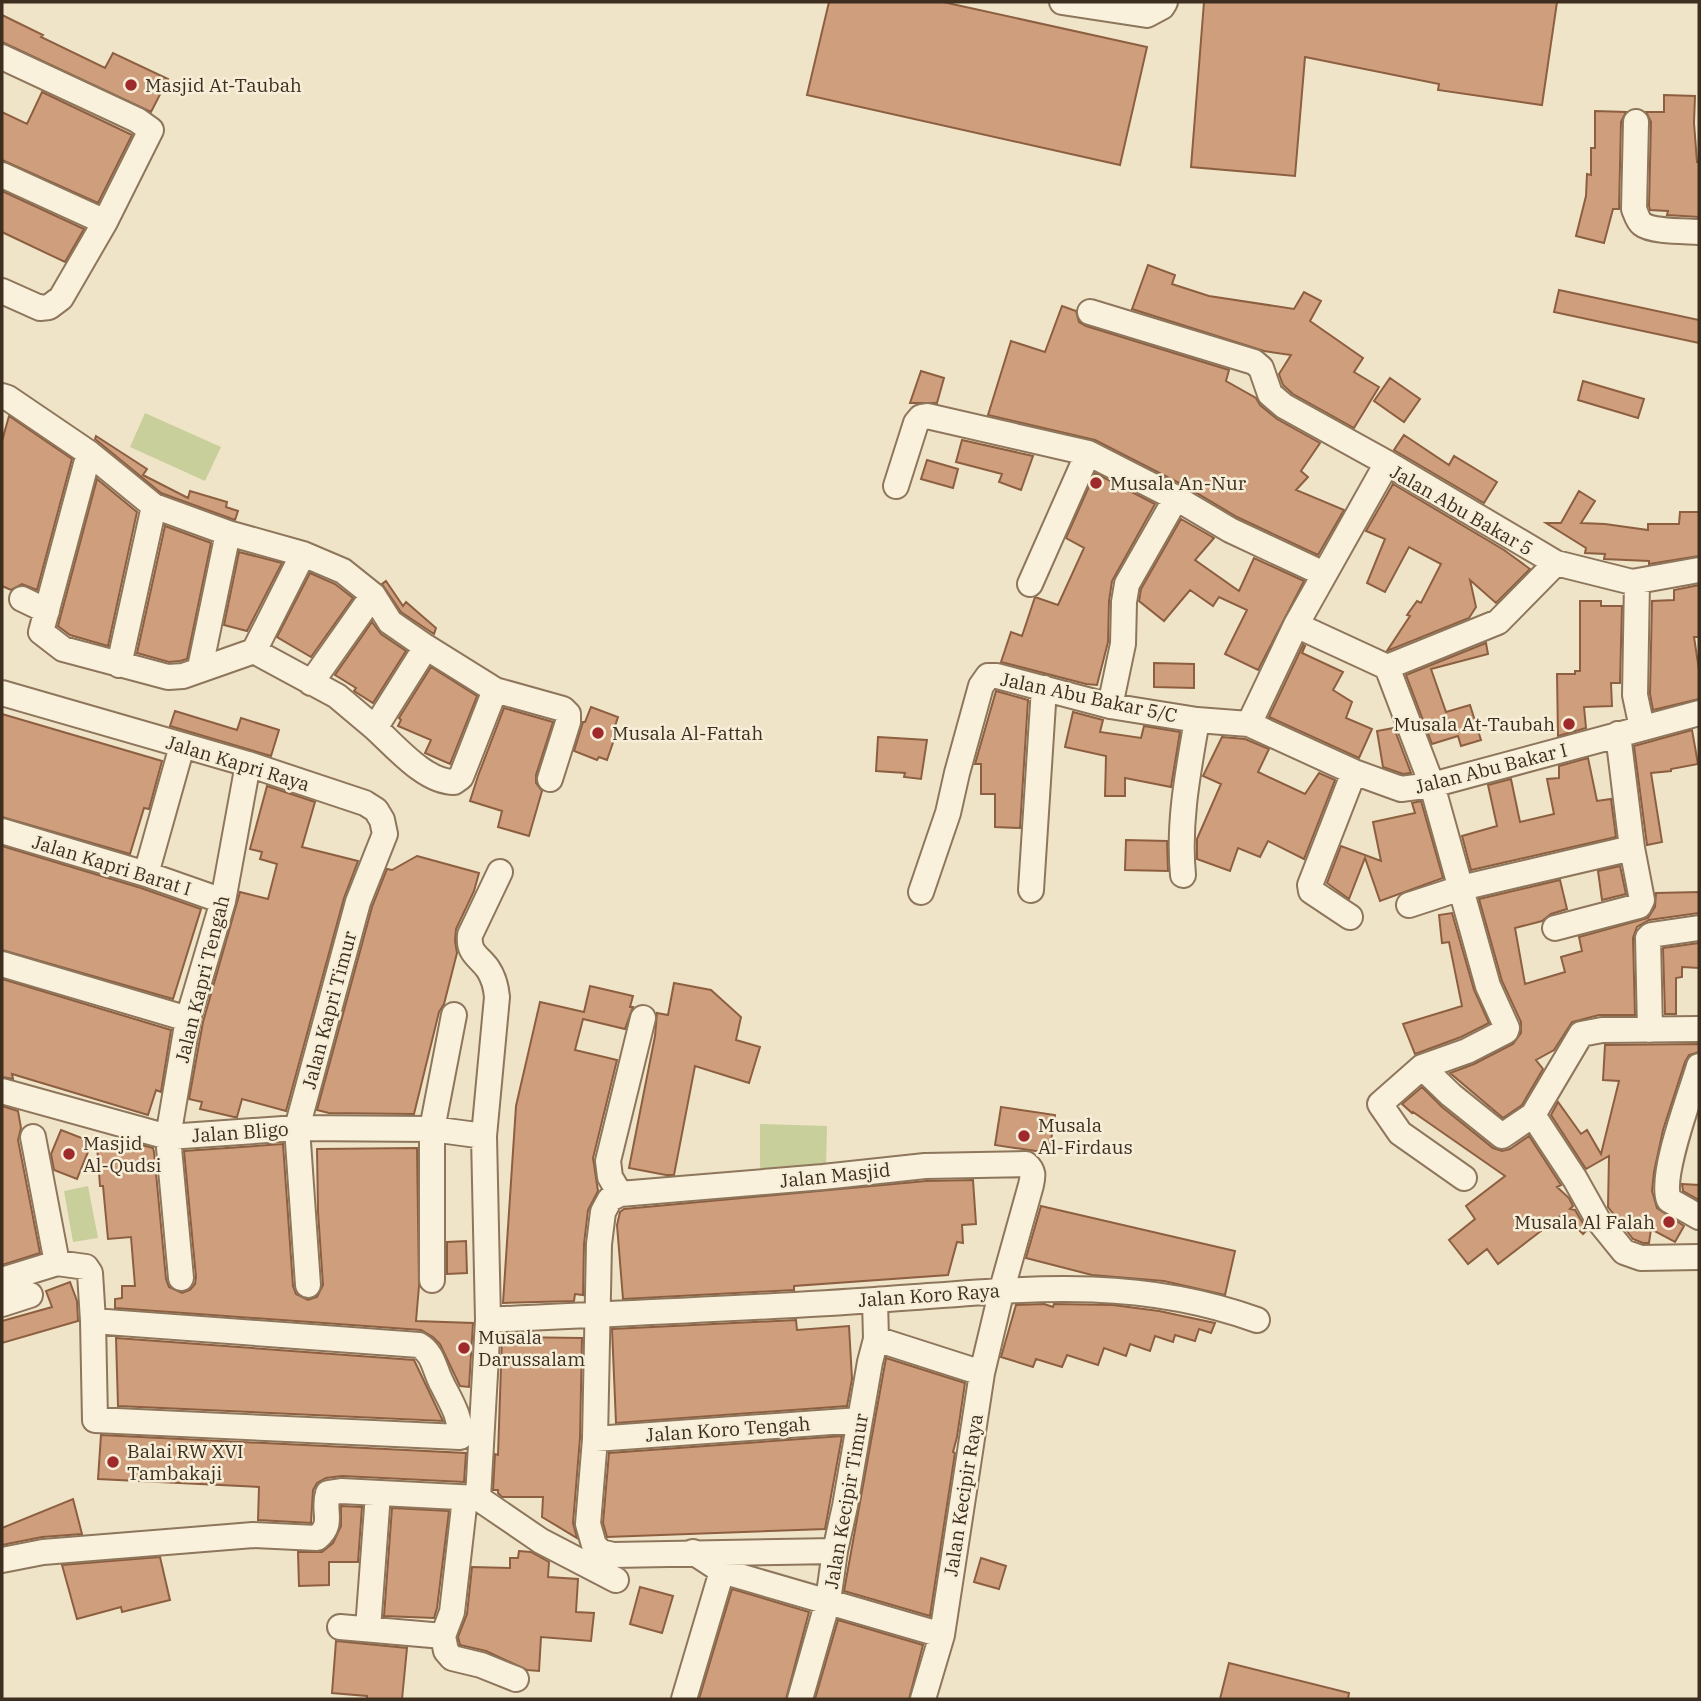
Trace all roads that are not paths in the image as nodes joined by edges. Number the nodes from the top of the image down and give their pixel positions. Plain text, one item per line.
1 (1062, 2) edge
2 (1165, 2) edge
3 (2, 57) edge
4 (1636, 122) dead end
5 (2, 176) edge
6 (105, 222) junction
7 (1699, 232) edge
8 (2, 291) edge
9 (1090, 312) dead end
10 (4, 405) edge
11 (89, 453) junction
12 (1088, 453) junction
13 (1387, 463) junction
14 (896, 486) dead end
15 (1175, 498) junction
16 (154, 506) junction
17 (228, 533) junction
18 (303, 554) junction
19 (1556, 563) junction
20 (1699, 570) edge
21 (1324, 574) junction
22 (1637, 582) junction
23 (1030, 584) dead end
24 (373, 595) junction
25 (22, 599) dead end
26 (47, 611) junction
27 (1296, 625) junction
28 (426, 647) junction
29 (254, 652) junction
30 (119, 665) junction
31 (1387, 667) junction
32 (200, 668) junction
33 (311, 683) junction
34 (1044, 688) junction
35 (495, 690) junction
36 (2, 693) edge
37 (1110, 706) junction
38 (1699, 713) edge
39 (1197, 720) junction
40 (1249, 724) junction
41 (375, 728) junction
42 (1642, 728) junction
43 (1618, 734) junction
44 (182, 746) junction
45 (248, 764) junction
46 (1354, 772) junction
47 (550, 779) dead end
48 (1432, 785) junction
49 (2, 831) edge
50 (1632, 848) junction
51 (500, 872) dead end
52 (146, 874) junction
53 (1183, 875) dead end
54 (1461, 888) junction
55 (1031, 890) dead end
56 (921, 892) dead end
57 (223, 901) junction
58 (358, 902) joint
59 (1409, 905) dead end
60 (1350, 917) dead end
61 (1555, 928) dead end
62 (1699, 928) edge
63 (2, 964) edge
64 (454, 1015) dead end
65 (643, 1018) dead end
66 (188, 1019) junction
67 (1699, 1029) edge
68 (1650, 1030) junction
69 (1699, 1066) edge
70 (1422, 1067) junction
71 (2, 1091) edge
72 (1533, 1115) junction
73 (298, 1128) junction
74 (432, 1129) junction
75 (484, 1136) junction
76 (33, 1137) dead end
77 (167, 1137) junction
78 (1464, 1178) dead end
79 (1031, 1185) joint
80 (620, 1194) junction
81 (1699, 1217) edge
82 (1699, 1257) edge
83 (57, 1263) junction
84 (181, 1278) dead end
85 (2, 1280) edge
86 (432, 1280) dead end
87 (308, 1285) dead end
88 (1002, 1289) junction
89 (30, 1295) dead end
90 (875, 1300) junction
91 (2, 1304) edge
92 (488, 1308) junction
93 (597, 1314) junction
94 (1257, 1320) dead end
95 (93, 1321) junction
96 (876, 1339) junction
97 (982, 1373) junction
98 (860, 1420) junction
99 (595, 1438) junction
100 (378, 1494) junction
101 (472, 1498) junction
102 (835, 1551) junction
103 (693, 1552) junction
104 (2, 1560) edge
105 (722, 1571) junction
106 (616, 1580) dead end
107 (828, 1601) junction
108 (340, 1627) dead end
109 (368, 1629) junction
110 (942, 1635) junction
111 (443, 1636) junction
112 (516, 1679) dead end
113 (684, 1699) edge
114 (800, 1699) edge
115 (923, 1699) edge

1 - 2 street
3 - 6 street
4 - 7 street
5 - 6 street
6 - 8 street
9 - 13 street
10 - 11 street
11 - 16 street
11 - 26 street
12 - 14 street
12 - 15 street
12 - 23 street
13 - 19 street, Jalan Abu Bakar 5
13 - 21 street, Jalan Abu Bakar 5
15 - 21 street
15 - 37 street
16 - 17 street
16 - 30 street
17 - 18 street
17 - 32 street
18 - 24 street
18 - 29 street
19 - 22 street, Jalan Abu Bakar 5
19 - 31 street
20 - 22 street, Jalan Abu Bakar 5
21 - 27 street, Jalan Abu Bakar 5
22 - 42 street
24 - 28 street
24 - 33 street
25 - 26 street
26 - 30 street
27 - 31 street
27 - 40 street, Jalan Abu Bakar 5
28 - 35 street
28 - 41 street
29 - 32 street
29 - 33 street
30 - 32 street
31 - 48 street
33 - 41 street
34 - 37 street, Jalan Abu Bakar 5/C
34 - 55 street
34 - 56 street, Jalan Abu Bakar 5/C
35 - 41 street
35 - 47 street
36 - 44 street, Jalan Kapri Raya
37 - 39 street, Jalan Abu Bakar 5/C
38 - 42 street, Jalan Abu Bakar I
39 - 40 street, Jalan Abu Bakar 5/C
39 - 53 street
40 - 46 street, Jalan Abu Bakar I
42 - 43 street, Jalan Abu Bakar I
43 - 48 street, Jalan Abu Bakar I
43 - 50 street
44 - 45 street, Jalan Kapri Raya
44 - 52 street
45 - 57 street, Jalan Kapri Tengah
45 - 58 street, Jalan Kapri Raya
46 - 48 street, Jalan Abu Bakar I
46 - 60 street
48 - 54 street
49 - 52 street, Jalan Kapri Barat I
50 - 54 street
50 - 61 street
51 - 75 street
52 - 57 street, Jalan Kapri Barat I
54 - 59 street
54 - 70 street
57 - 66 street, Jalan Kapri Tengah
58 - 73 street, Jalan Kapri Timur
62 - 68 street
63 - 66 street
64 - 74 street
65 - 80 street
66 - 77 street, Jalan Kapri Tengah
67 - 68 street
68 - 72 street
69 - 81 street
70 - 72 street
70 - 78 street
71 - 77 street, Jalan Bligo
72 - 82 street
73 - 74 street, Jalan Bligo
73 - 77 street, Jalan Bligo
73 - 87 street, Jalan Kapri Timur
74 - 75 street, Jalan Bligo
74 - 86 street
75 - 92 street
76 - 83 street
77 - 84 street, Jalan Kapri Tengah
79 - 80 street, Jalan Masjid
79 - 88 street, Jalan Kecipir Raya
80 - 93 street
83 - 85 street
83 - 95 street
88 - 90 street, Jalan Koro Raya
88 - 94 street, Jalan Koro Raya
88 - 97 street, Jalan Kecipir Raya
89 - 91 street
90 - 93 street, Jalan Koro Raya
90 - 96 street, Jalan Kecipir Timur
92 - 93 street, Jalan Koro Raya
92 - 101 street
93 - 99 street
95 - 95 street
96 - 97 street
96 - 98 street, Jalan Kecipir Timur
97 - 110 street, Jalan Kecipir Raya
98 - 99 street, Jalan Koro Tengah
98 - 102 street, Jalan Kecipir Timur
99 - 103 street
100 - 101 street
100 - 104 street
100 - 109 street
101 - 106 street
101 - 111 street
102 - 103 street
102 - 107 street, Jalan Kecipir Timur
103 - 105 street
105 - 107 street
105 - 113 street
107 - 110 street
107 - 114 street, Jalan Kecipir Timur
108 - 109 street
109 - 111 street
110 - 115 street, Jalan Kecipir Raya
111 - 112 street

